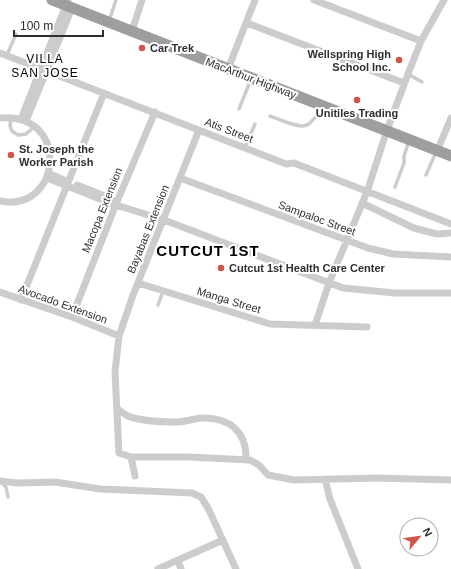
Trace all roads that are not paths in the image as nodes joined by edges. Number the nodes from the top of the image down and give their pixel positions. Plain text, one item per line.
1 (52, 0) edge
2 (116, 0) edge
3 (142, 0) edge
4 (255, 0) edge
5 (314, 0) edge
6 (444, 0) edge
7 (68, 4) edge
8 (109, 22) junction
9 (247, 23) junction
10 (132, 31) junction
11 (16, 34) dead end
12 (421, 41) junction
13 (3, 54) edge
14 (44, 69) junction
15 (228, 70) junction
16 (408, 74) junction
17 (251, 78) junction
18 (422, 82) dead end
19 (404, 83) junction
20 (104, 93) junction
21 (324, 106) junction
22 (239, 109) dead end
23 (154, 112) junction
24 (270, 116) dead end
25 (11, 117) junction
26 (0, 118) edge
27 (451, 118) edge
28 (24, 120) junction
29 (256, 124) dead end
30 (34, 126) junction
31 (199, 130) junction
32 (387, 130) junction
33 (409, 140) junction
34 (245, 148) junction
35 (437, 150) junction
36 (451, 156) edge
37 (426, 175) dead end
38 (48, 176) junction
39 (180, 178) junction
40 (68, 184) junction
41 (395, 186) dead end
42 (367, 192) junction
43 (0, 201) edge
44 (362, 203) junction
45 (116, 204) junction
46 (164, 220) junction
47 (451, 224) edge
48 (451, 233) edge
49 (347, 241) junction
50 (451, 257) edge
51 (329, 282) junction
52 (138, 283) junction
53 (163, 291) junction
54 (0, 292) edge
55 (451, 293) edge
56 (21, 300) junction
57 (158, 305) dead end
58 (72, 317) junction
59 (315, 325) junction
60 (367, 328) dead end
61 (119, 336) junction
62 (117, 409) junction
63 (128, 416) junction
64 (118, 419) junction
65 (131, 457) junction
66 (246, 460) junction
67 (135, 476) dead end
68 (325, 479) junction
69 (451, 480) edge
70 (0, 481) edge
71 (8, 497) dead end
72 (223, 540) junction
73 (178, 561) junction
74 (158, 569) edge
75 (181, 569) edge
76 (236, 569) edge
77 (358, 569) edge

1 - 7 highway, MacArthur Highway
2 - 8 lane
3 - 10 street
4 - 9 street
5 - 12 street
6 - 12 street
7 - 8 highway, MacArthur Highway
7 - 14 street
8 - 10 highway, MacArthur Highway
9 - 15 street
9 - 19 street
10 - 15 highway, MacArthur Highway
11 - 13 lane
12 - 16 street
13 - 14 street, Atis Street
14 - 20 street, Atis Street
14 - 28 street
15 - 17 highway, MacArthur Highway
16 - 18 lane
16 - 19 street
17 - 21 highway, MacArthur Highway
17 - 22 lane
19 - 32 street
20 - 23 street, Atis Street
20 - 40 street
21 - 24 lane
21 - 32 highway, MacArthur Highway
23 - 31 street, Atis Street
23 - 45 street, Macopa Extension
25 - 26 street
25 - 28 street
25 - 30 lane
27 - 35 street
28 - 30 street
29 - 34 lane
30 - 38 street
31 - 34 street, Atis Street
31 - 39 street, Bayabas Extension
32 - 33 highway, MacArthur Highway
32 - 42 street
33 - 35 highway, MacArthur Highway
33 - 41 lane
34 - 42 street, Atis Street
35 - 36 highway, MacArthur Highway
35 - 37 lane
38 - 40 street
38 - 43 street
39 - 46 street, Bayabas Extension
39 - 49 street, Sampaloc Street
40 - 45 street
40 - 56 street
42 - 44 street
42 - 47 street, Atis Street
44 - 48 street
44 - 49 street
45 - 46 street
45 - 58 street, Macopa Extension
46 - 51 street
46 - 52 street, Bayabas Extension
49 - 50 street, Sampaloc Street
49 - 51 street
51 - 55 street
51 - 59 street
52 - 53 street, Manga Street
52 - 61 street, Bayabas Extension
53 - 57 lane
53 - 59 street, Manga Street
54 - 56 street, Avocado Extension
56 - 58 street, Avocado Extension
58 - 61 street, Avocado Extension
59 - 60 street, Manga Street
61 - 62 street, Bayabas Extension
62 - 63 street
62 - 64 street, Bayabas Extension
63 - 64 street
63 - 66 street
64 - 65 street, Bayabas Extension
65 - 66 street
65 - 67 street
66 - 68 street
68 - 69 street
68 - 77 street
70 - 71 lane
70 - 72 street
72 - 73 street
72 - 76 street
73 - 74 street
73 - 75 street

